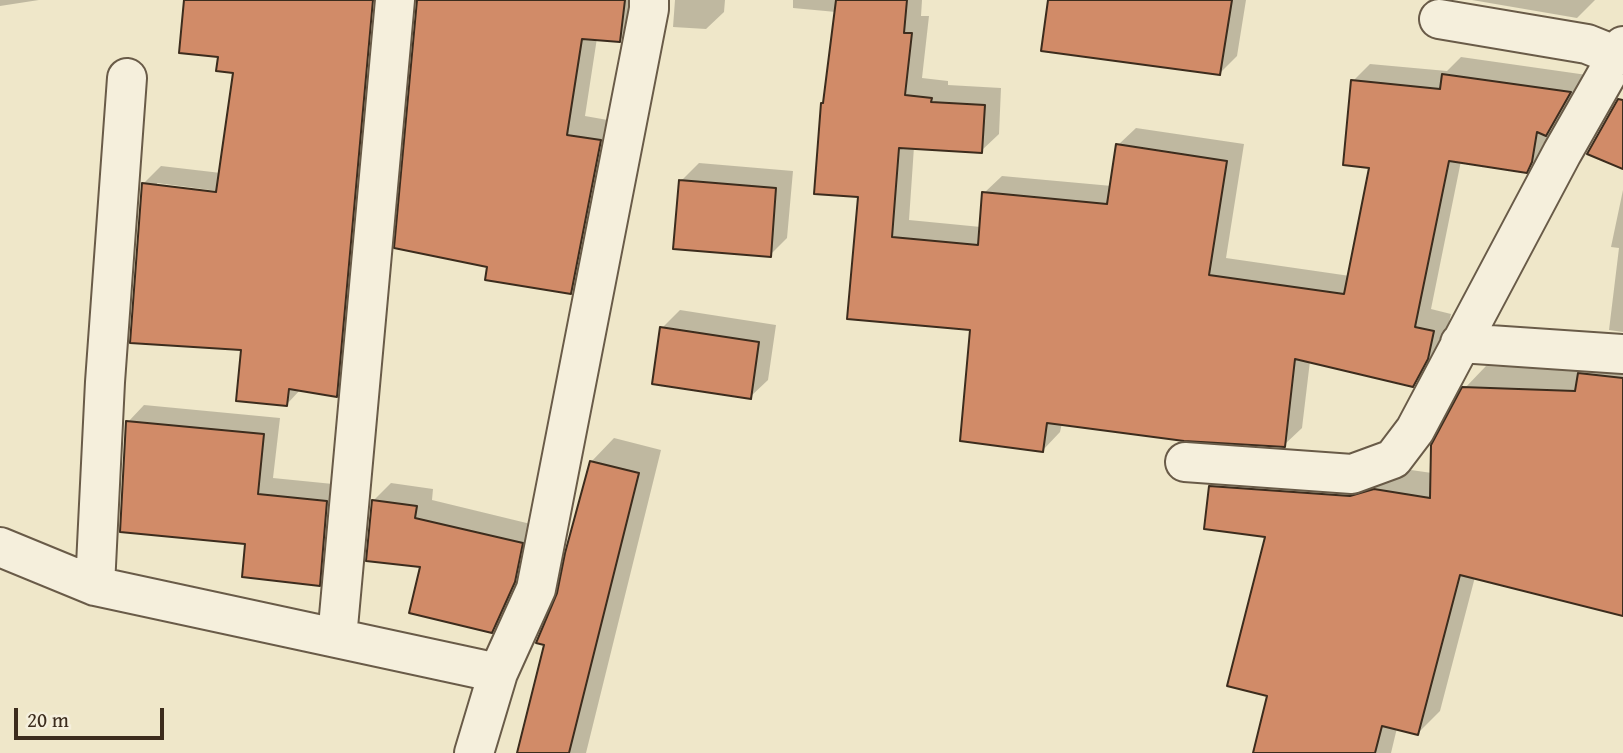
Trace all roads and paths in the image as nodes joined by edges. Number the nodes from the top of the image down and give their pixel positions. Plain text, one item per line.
1 (395, 0) edge
2 (649, 0) edge
3 (1439, 19) dead end
4 (1620, 51) edge
5 (127, 78) dead end
6 (1460, 343) junction
7 (1623, 354) edge
8 (1185, 462) dead end
9 (0, 547) edge
10 (95, 586) junction
11 (337, 638) junction
12 (498, 673) junction
13 (474, 753) edge

1 - 11 street
2 - 12 street
3 - 4 street
4 - 6 street
5 - 10 street
6 - 7 street
6 - 8 street
9 - 10 street
10 - 11 street
11 - 12 street
12 - 13 street

